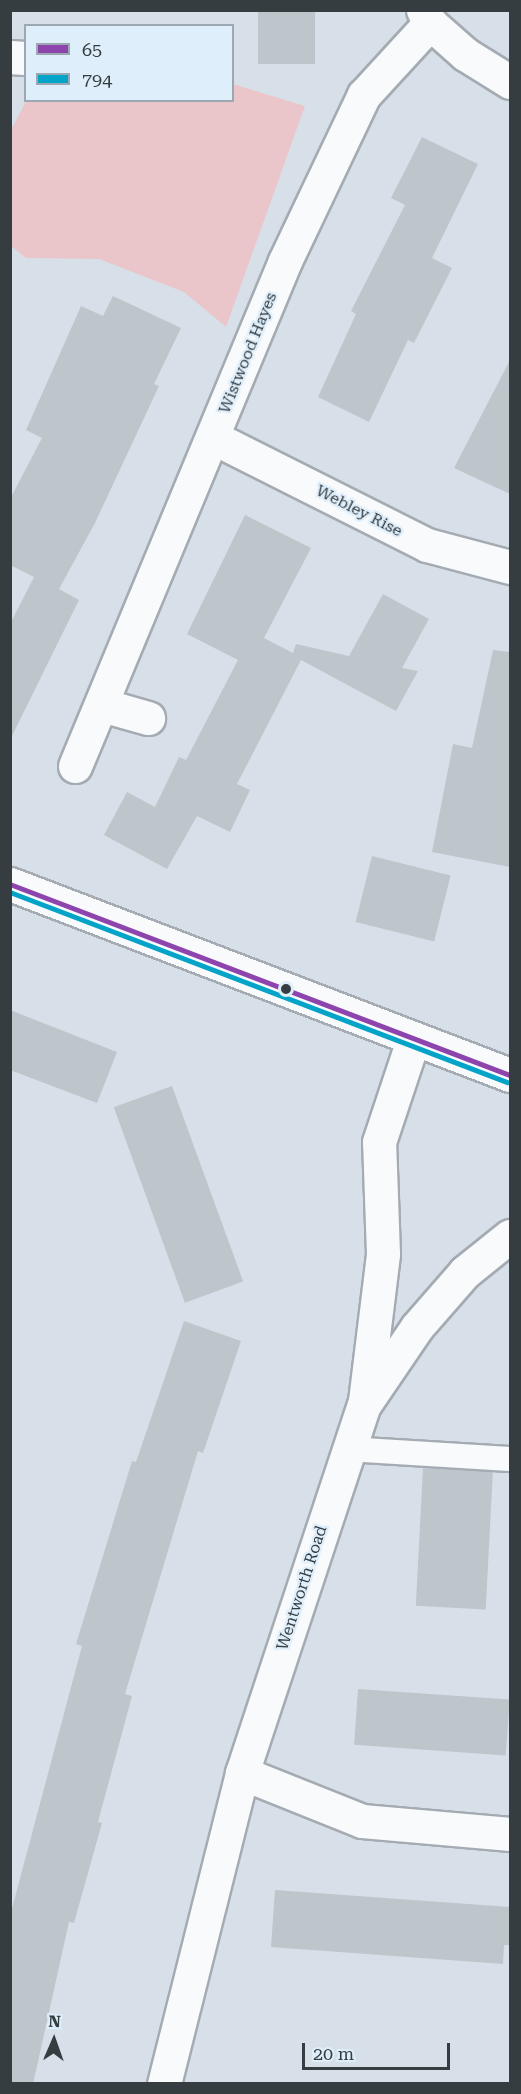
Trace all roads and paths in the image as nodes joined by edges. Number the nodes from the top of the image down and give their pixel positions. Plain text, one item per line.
1 (427, 17) edge
2 (510, 82) edge
3 (214, 438) junction
4 (510, 567) edge
5 (102, 705) junction
6 (148, 718) dead end
7 (75, 766) dead end
8 (10, 884) edge
9 (413, 1040) junction
10 (510, 1075) edge
11 (510, 1236) edge
12 (364, 1405) junction
13 (347, 1449) junction
14 (510, 1459) edge
15 (242, 1773) junction
16 (510, 1834) edge
17 (164, 2084) edge

1 - 2 street
1 - 3 street, Wistwood Hayes
3 - 4 street, Webley Rise
3 - 5 street, Wistwood Hayes
5 - 6 street
5 - 7 street, Wistwood Hayes
8 - 9 street
9 - 10 street
9 - 12 street, Wentworth Road
11 - 12 street, Wentworth Road
12 - 13 street, Wentworth Road
13 - 14 lane
13 - 15 street, Wentworth Road
15 - 16 street
15 - 17 street, Wentworth Road

